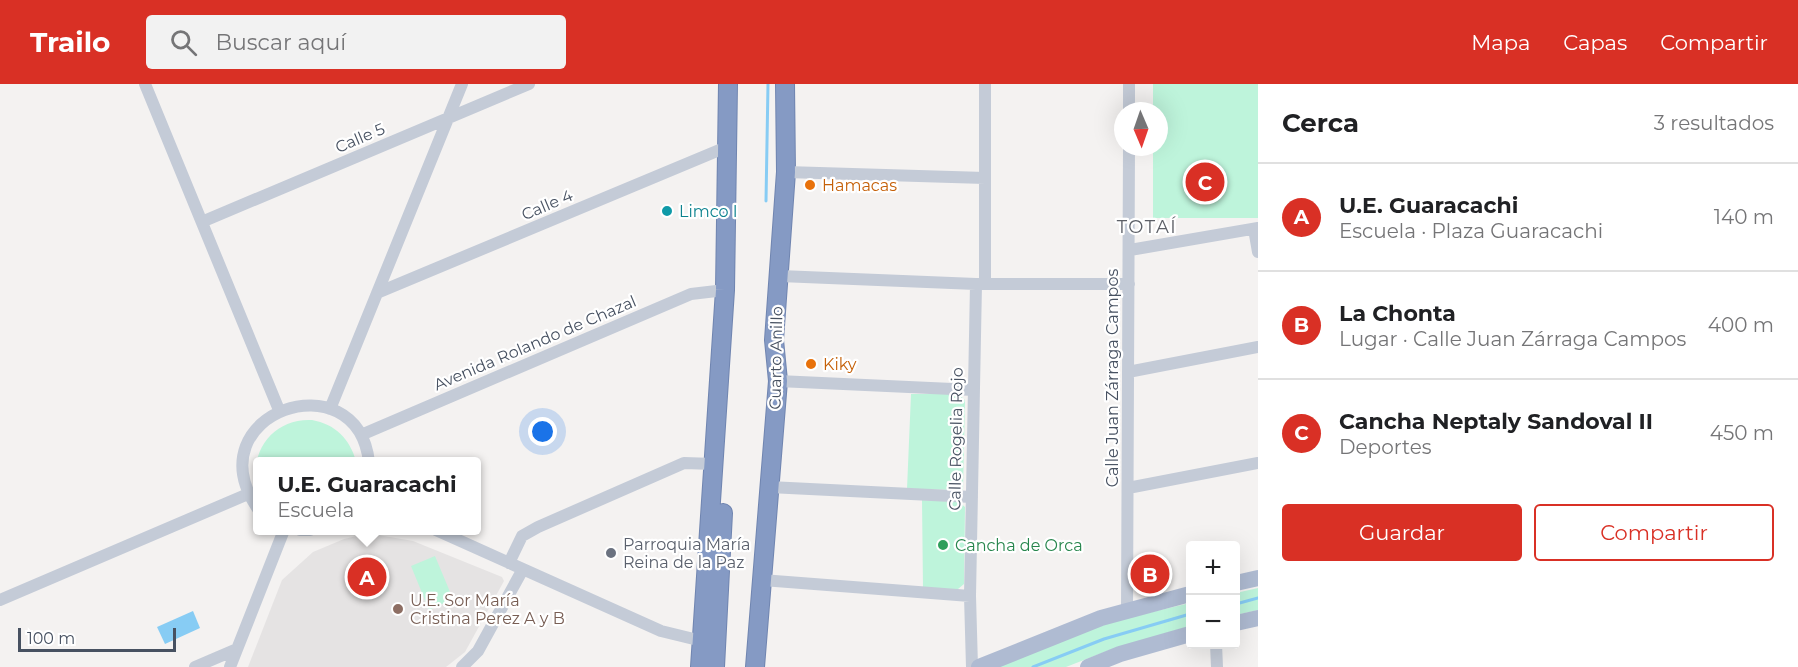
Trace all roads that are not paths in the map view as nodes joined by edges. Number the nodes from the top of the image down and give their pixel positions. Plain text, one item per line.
1 (145, 84) edge
2 (462, 84) edge
3 (529, 84) edge
4 (728, 84) edge
5 (785, 84) edge
6 (985, 84) edge
7 (1129, 84) edge
8 (1129, 102) edge
9 (450, 118) junction
10 (729, 146) junction
11 (1129, 156) edge
12 (786, 172) junction
13 (985, 178) junction
14 (204, 221) junction
15 (1256, 229) edge
16 (1130, 250) junction
17 (1258, 252) edge
18 (780, 276) junction
19 (980, 283) junction
20 (1129, 284) junction
21 (725, 290) junction
22 (377, 293) junction
23 (774, 340) junction
24 (1258, 347) edge
25 (1128, 372) junction
26 (778, 381) junction
27 (974, 390) junction
28 (330, 409) junction
29 (279, 410) junction
30 (361, 435) junction
31 (368, 457) edge
32 (1258, 463) edge
33 (714, 464) junction
34 (770, 487) junction
35 (1128, 488) junction
36 (248, 494) junction
37 (972, 497) junction
38 (253, 502) edge
39 (282, 535) edge
40 (445, 535) edge
41 (509, 563) junction
42 (523, 569) junction
43 (1258, 578) edge
44 (761, 580) junction
45 (1240, 582) edge
46 (1187, 595) edge
47 (970, 596) junction
48 (0, 600) edge
49 (1127, 610) junction
50 (1258, 618) edge
51 (1240, 622) edge
52 (1186, 636) edge
53 (702, 641) junction
54 (237, 649) junction
55 (1216, 649) edge
56 (1120, 661) edge
57 (195, 667) edge
58 (230, 667) edge
59 (462, 667) edge
60 (700, 667) edge
61 (715, 667) edge
62 (744, 667) edge
63 (755, 667) edge
64 (972, 667) edge
65 (979, 667) edge
66 (1088, 667) edge
67 (1217, 667) edge

1 - 14 street
2 - 9 street
3 - 9 street, Calle 5
4 - 10 highway
5 - 12 highway, Cuarto Anillo
6 - 13 street, Calle Rogelia Rojo
7 - 8 street
9 - 14 street, Calle 5
9 - 22 street
10 - 21 highway
10 - 22 street, Calle 4
11 - 16 street, Calle Juan Zárraga Campos
12 - 13 street
12 - 18 highway, Cuarto Anillo
13 - 19 street, Calle Rogelia Rojo
14 - 29 street
15 - 16 street
15 - 17 street
16 - 20 street, Calle Juan Zárraga Campos
18 - 19 street
18 - 23 highway, Cuarto Anillo
19 - 20 street
19 - 27 street, Calle Rogelia Rojo
20 - 25 street, Calle Juan Zárraga Campos
21 - 30 street, Avenida Rolando de Chazal
21 - 33 highway
21 - 61 highway
22 - 28 street
23 - 26 highway, Cuarto Anillo
23 - 62 highway
24 - 25 street
25 - 35 street, Calle Juan Zárraga Campos
26 - 27 street
26 - 34 highway, Cuarto Anillo
27 - 37 street, Calle Rogelia Rojo
28 - 29 street
28 - 30 street
29 - 36 street
30 - 31 street
32 - 35 street
33 - 41 street
33 - 53 highway
34 - 37 street
34 - 44 highway, Cuarto Anillo
35 - 49 street, Calle Juan Zárraga Campos
36 - 38 street
36 - 48 street
37 - 47 street, Calle Rogelia Rojo
39 - 54 street
40 - 41 street
41 - 42 street
42 - 53 street
42 - 59 street
43 - 45 main road
44 - 47 street
44 - 63 highway, Cuarto Anillo
46 - 49 main road
47 - 64 street, Calle Rogelia Rojo
49 - 65 main road
50 - 51 main road
52 - 56 main road
53 - 60 highway
54 - 57 street
54 - 58 street
55 - 67 street
56 - 66 main road

